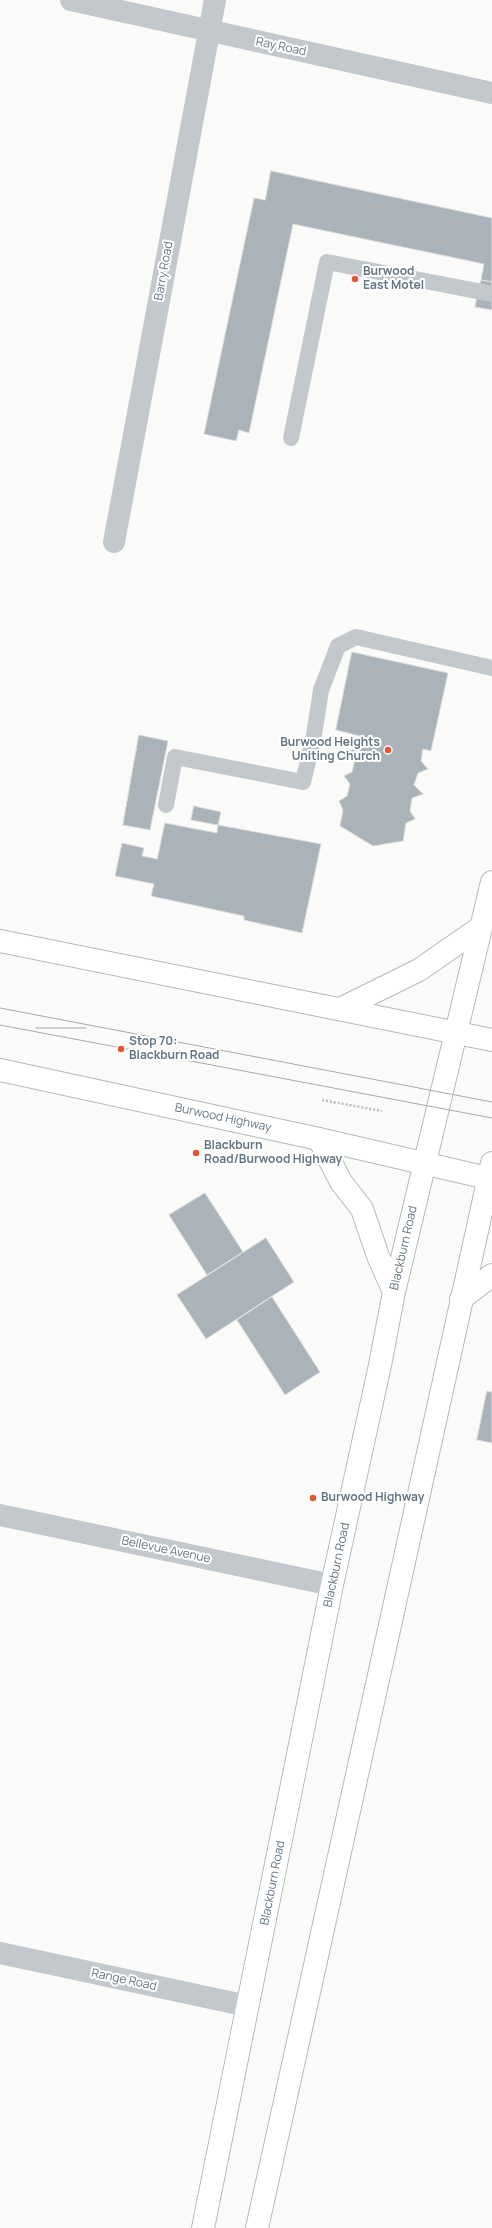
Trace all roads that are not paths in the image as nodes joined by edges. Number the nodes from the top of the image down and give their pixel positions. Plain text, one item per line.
1 (70, 0) edge
2 (215, 0) edge
3 (209, 31) junction
4 (492, 93) edge
5 (492, 294) edge
6 (292, 438) dead end
7 (114, 542) dead end
8 (492, 668) edge
9 (166, 805) dead end
10 (492, 882) edge
11 (481, 927) junction
12 (0, 941) edge
13 (340, 1009) junction
14 (455, 1031) junction
15 (492, 1040) edge
16 (0, 1070) edge
17 (319, 1139) junction
18 (424, 1164) junction
19 (491, 1174) edge
20 (492, 1275) edge
21 (394, 1292) junction
22 (461, 1299) junction
23 (0, 1515) edge
24 (332, 1585) junction
25 (0, 1954) edge
26 (248, 2006) junction
27 (203, 2228) edge
28 (257, 2228) edge

1 - 3 street, Ray Road
2 - 3 street, Barry Road
3 - 4 street, Ray Road
3 - 7 street, Barry Road
5 - 6 lane
8 - 9 lane
10 - 11 main road, Blackburn Road
11 - 13 main road
11 - 14 main road, Blackburn Road
12 - 13 main road
13 - 14 main road
14 - 15 main road
14 - 18 main road, Blackburn Road
16 - 17 main road, Burwood Highway
17 - 18 main road, Burwood Highway
17 - 21 main road
18 - 19 main road, Burwood Highway
18 - 21 main road, Blackburn Road
19 - 22 main road
20 - 22 main road
21 - 24 main road, Blackburn Road
22 - 28 main road
23 - 24 street, Bellevue Avenue
24 - 26 main road, Blackburn Road
25 - 26 street, Range Road
26 - 27 main road, Blackburn Road

